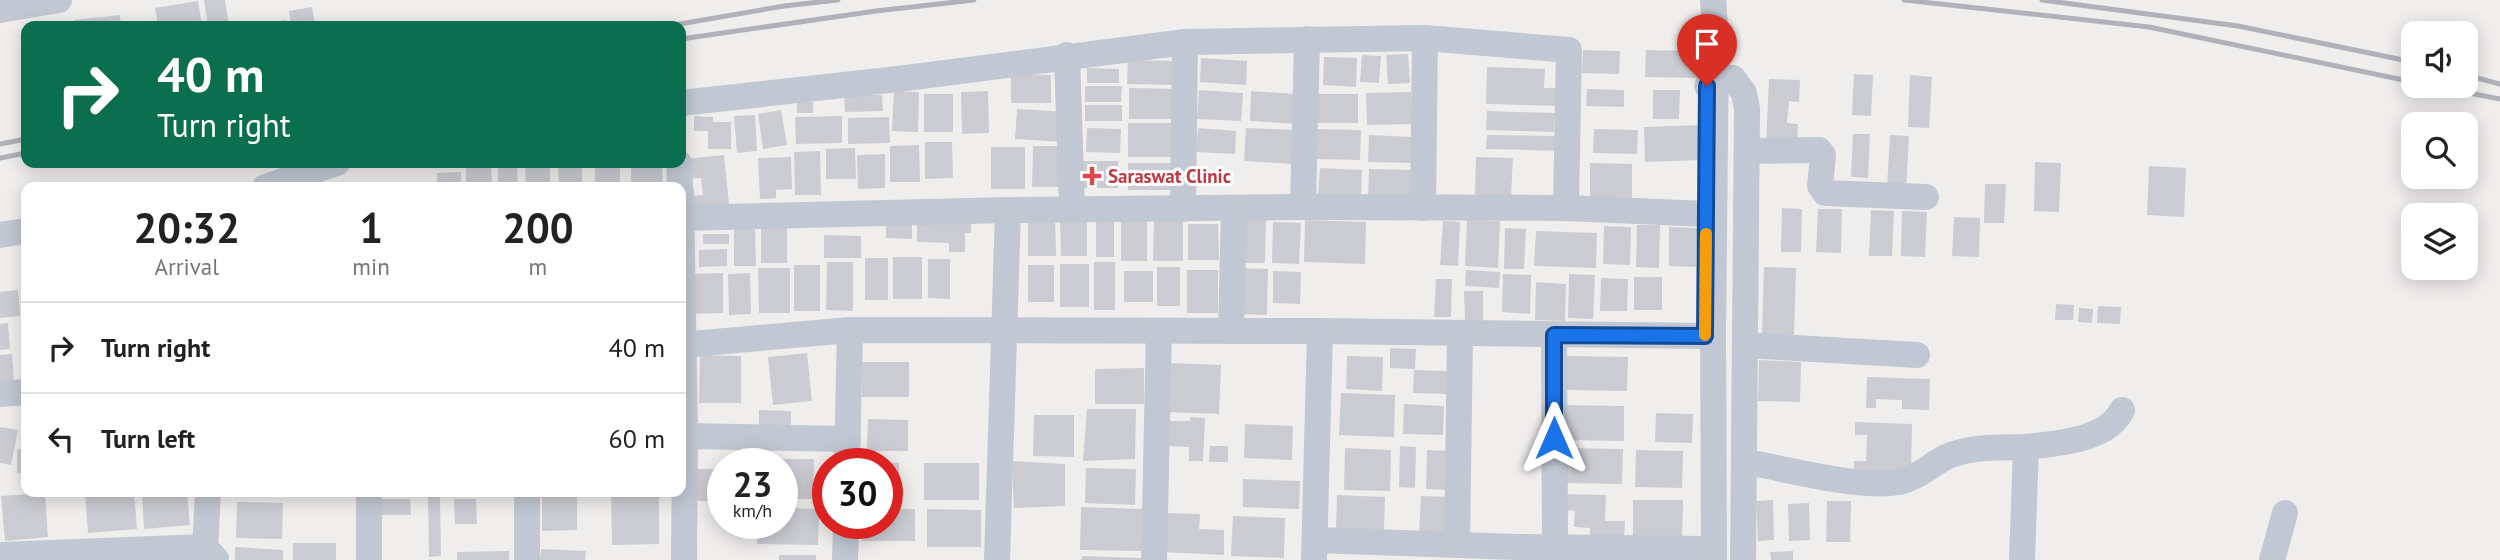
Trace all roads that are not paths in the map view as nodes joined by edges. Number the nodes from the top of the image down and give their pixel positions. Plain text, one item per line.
1 (58, 0) edge
2 (1713, 0) edge
3 (0, 10) edge
4 (1425, 38) junction
5 (1307, 39) junction
6 (1704, 39) dead end
7 (1185, 42) junction
8 (1068, 55) junction
9 (1707, 86) junction
10 (686, 102) edge
11 (1747, 151) junction
12 (322, 168) edge
13 (280, 182) edge
14 (1926, 197) dead end
15 (1303, 207) junction
16 (1423, 208) junction
17 (1566, 208) junction
18 (1072, 209) junction
19 (1183, 209) junction
20 (1234, 209) junction
21 (1008, 210) junction
22 (1706, 214) junction
23 (686, 218) edge
24 (21, 232) edge
25 (0, 234) edge
26 (1003, 330) junction
27 (850, 331) junction
28 (1159, 331) junction
29 (1231, 331) junction
30 (1320, 331) junction
31 (1460, 333) junction
32 (1554, 335) junction
33 (1705, 336) junction
34 (686, 345) edge
35 (1745, 345) junction
36 (1917, 355) dead end
37 (21, 392) edge
38 (0, 394) edge
39 (2122, 410) dead end
40 (686, 436) edge
41 (2026, 447) junction
42 (815, 448) edge
43 (847, 448) edge
44 (1745, 462) junction
45 (208, 497) edge
46 (369, 497) edge
47 (527, 497) edge
48 (685, 497) edge
49 (2285, 513) dead end
50 (846, 539) edge
51 (1457, 545) junction
52 (1555, 547) junction
53 (1315, 550) edge
54 (211, 554) edge
55 (1517, 554) edge
56 (0, 555) edge
57 (1708, 556) edge
58 (369, 560) edge
59 (527, 560) edge
60 (684, 560) edge
61 (845, 560) edge
62 (997, 560) edge
63 (1154, 560) edge
64 (1744, 560) edge
65 (2022, 560) edge
66 (2272, 560) edge

1 - 3 street
2 - 57 street, bridge
4 - 5 street
4 - 16 street
4 - 17 street
5 - 7 street
5 - 15 street
6 - 9 street
7 - 8 street
7 - 19 street
8 - 10 street
8 - 18 street
9 - 11 street
9 - 22 street
11 - 14 street
11 - 35 street
12 - 13 street
15 - 16 street
15 - 20 street
16 - 17 street
17 - 22 street
18 - 19 street
18 - 21 street
19 - 20 street
20 - 29 street
21 - 23 street
21 - 26 street
22 - 33 street
24 - 25 street
26 - 27 street
26 - 28 street
26 - 62 street
27 - 34 street
27 - 43 street
28 - 29 street
28 - 63 street
29 - 30 street
30 - 31 street
30 - 53 street
31 - 32 street
31 - 51 street
32 - 33 street
32 - 52 street
33 - 57 street
35 - 36 street
35 - 44 street
37 - 38 street
39 - 41 street
40 - 42 street
41 - 44 street
41 - 65 street
44 - 64 street
45 - 54 street
46 - 58 street
47 - 59 street
48 - 60 street
49 - 66 street
50 - 61 street
51 - 53 street
51 - 55 street
52 - 55 street
52 - 57 street
54 - 56 street

